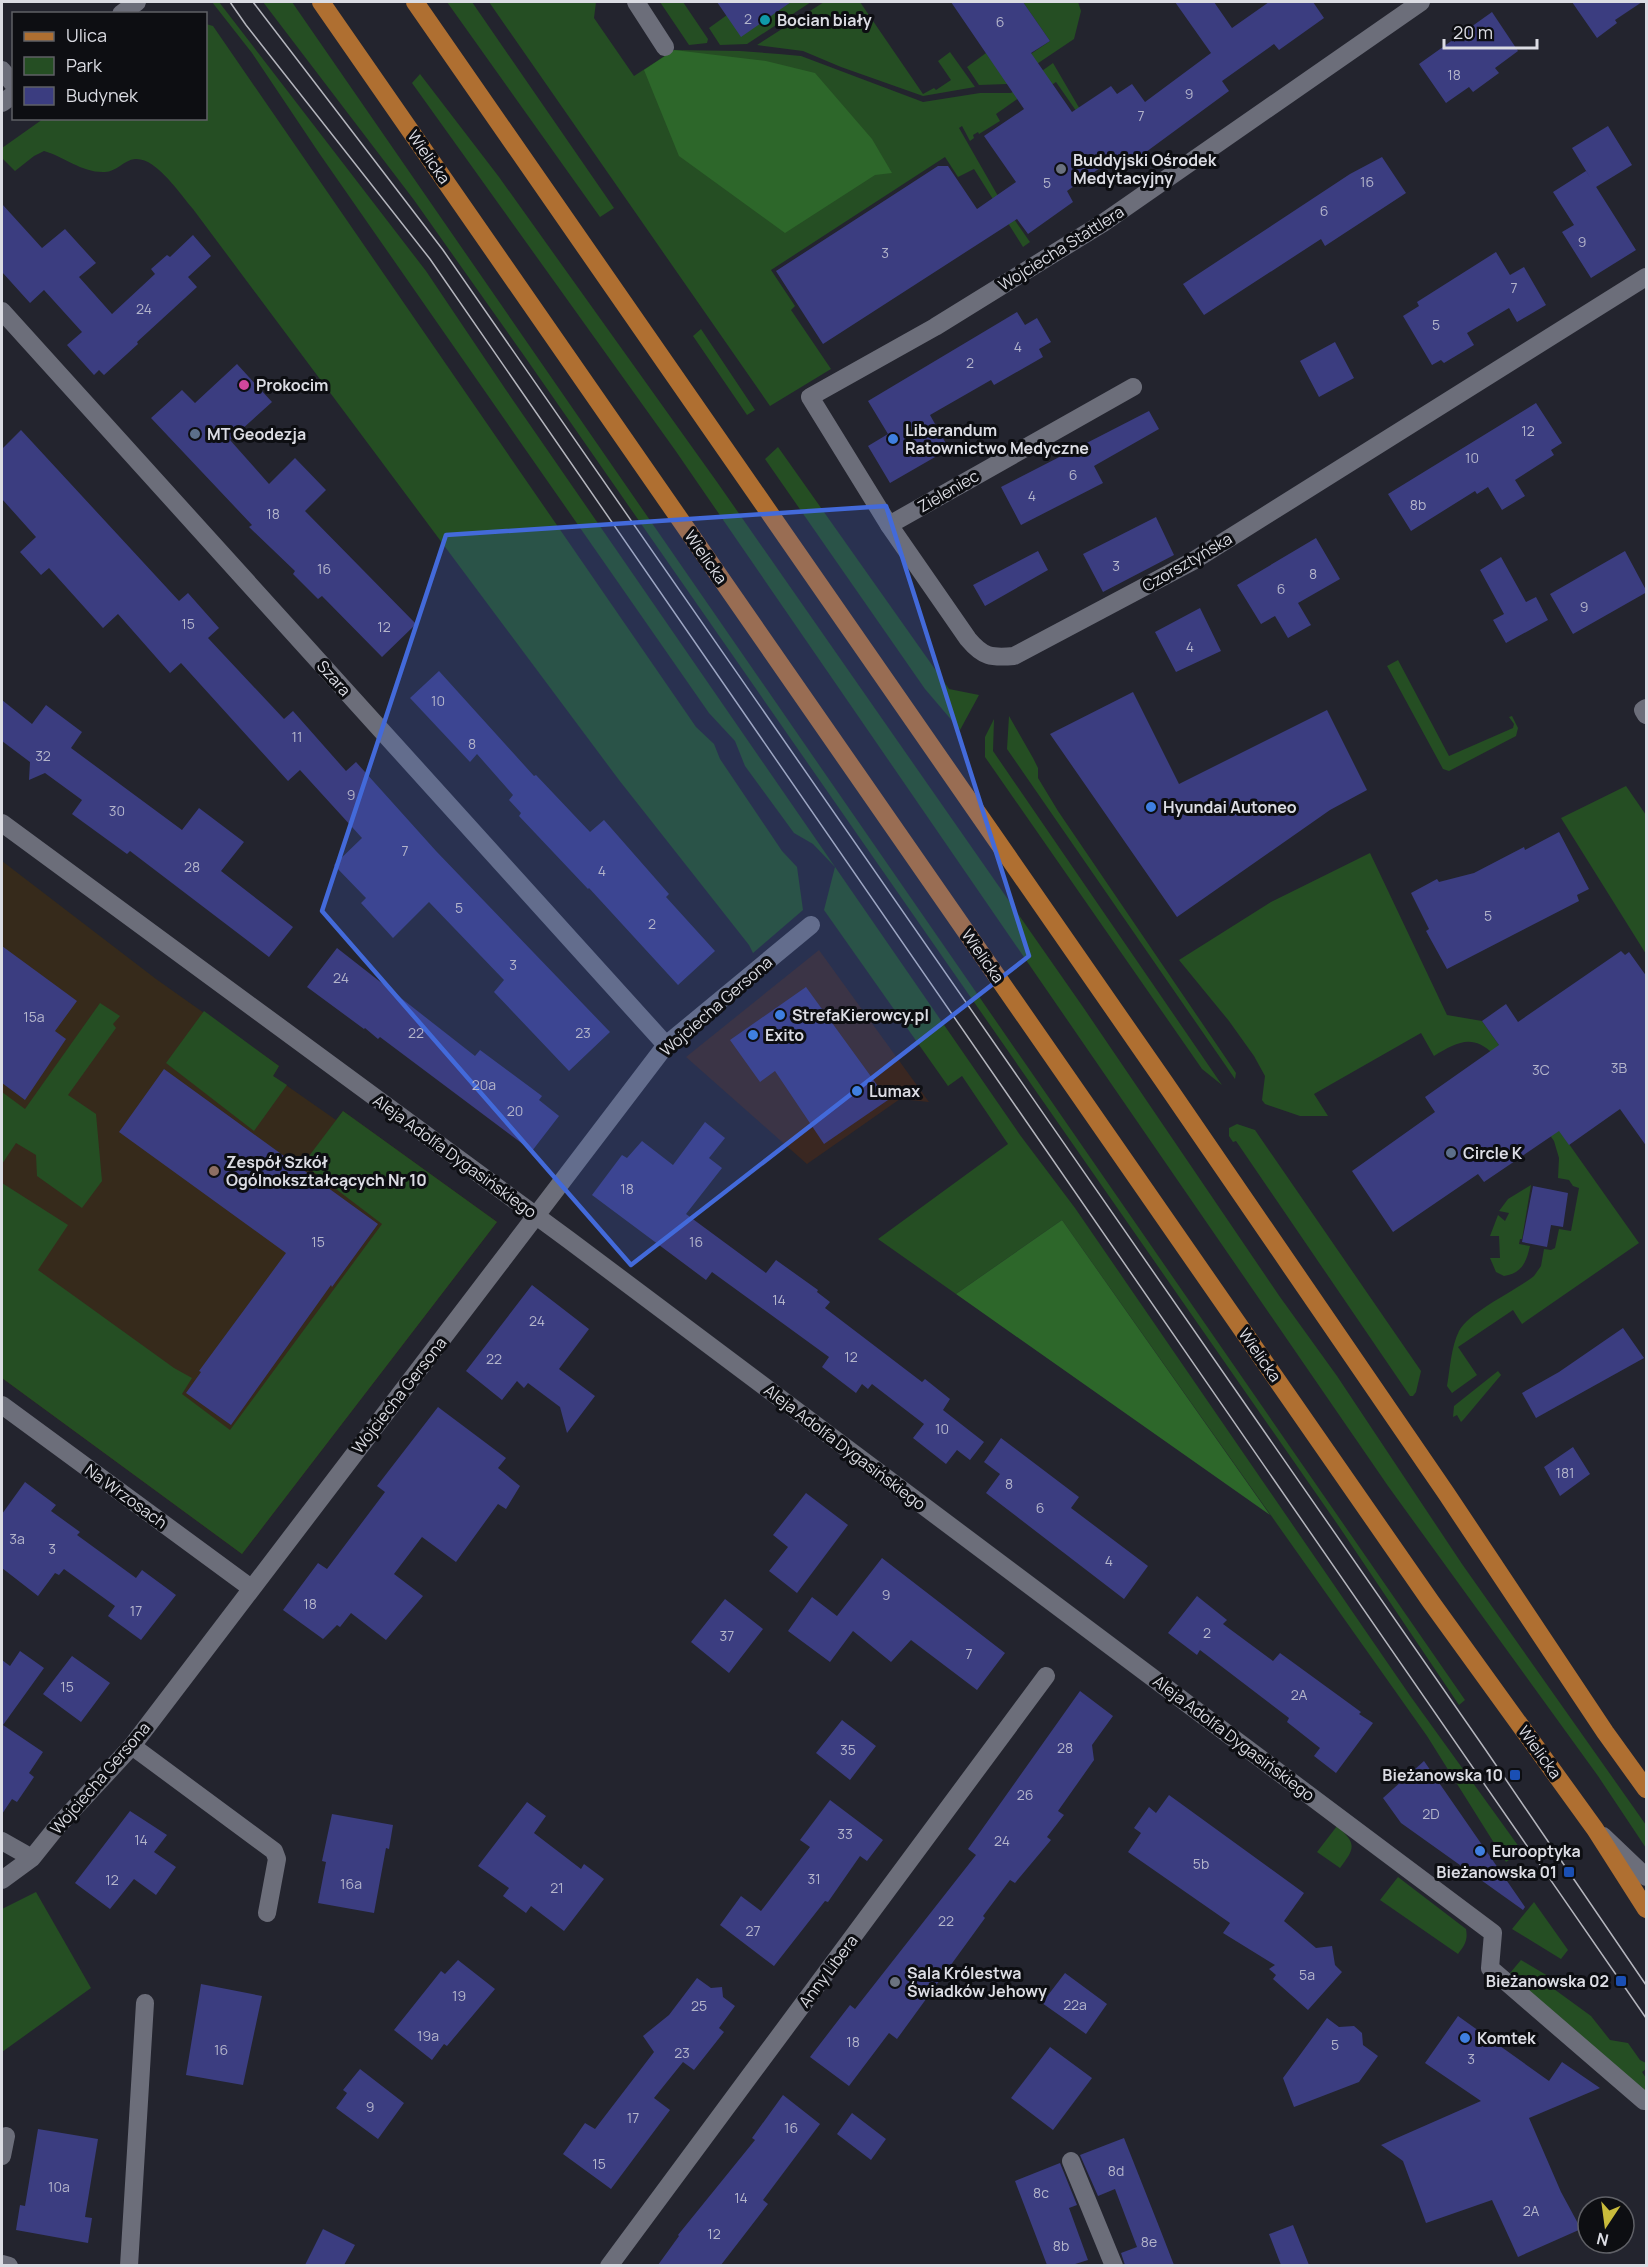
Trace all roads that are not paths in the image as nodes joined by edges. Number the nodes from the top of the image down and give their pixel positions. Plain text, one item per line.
1 (137, 2) edge
2 (321, 2) edge
3 (415, 2) edge
4 (636, 2) edge
5 (1421, 2) edge
6 (124, 12) edge
7 (665, 48) dead end
8 (2, 70) edge
9 (12, 82) edge
10 (1647, 278) edge
11 (2, 311) edge
12 (1133, 387) dead end
13 (810, 397) joint
14 (889, 525) junction
15 (1647, 708) edge
16 (1647, 715) edge
17 (2, 823) edge
18 (811, 925) dead end
19 (666, 1045) junction
20 (536, 1216) junction
21 (2, 1405) edge
22 (251, 1588) junction
23 (1046, 1676) dead end
24 (132, 1746) junction
25 (1647, 1789) edge
26 (1595, 1829) junction
27 (2, 1841) edge
28 (32, 1858) junction
29 (1647, 1877) edge
30 (2, 1880) edge
31 (1647, 1909) edge
32 (267, 1912) dead end
33 (145, 2002) dead end
34 (1644, 2101) dead end
35 (6, 2136) dead end
36 (2, 2156) edge
37 (1071, 2161) dead end
38 (2, 2264) edge
39 (9, 2265) edge
40 (129, 2265) edge
41 (609, 2265) edge
42 (1114, 2265) edge

1 - 6 street
2 - 26 main road, Wielicka
3 - 25 main road
4 - 7 street
5 - 13 street, Wojciecha Stattlera
8 - 9 street
10 - 14 street, Czorsztyńska
11 - 19 street, Szara
12 - 14 street, Zieleniec
13 - 14 street, Czorsztyńska
15 - 16 street
17 - 20 street, Aleja Adolfa Dygasińskiego
18 - 19 street, Wojciecha Gersona
19 - 20 street, Wojciecha Gersona
20 - 22 street, Wojciecha Gersona
20 - 34 street, Aleja Adolfa Dygasińskiego
21 - 22 street, Na Wrzosach
22 - 24 street, Wojciecha Gersona
23 - 41 street, Anny Libera
24 - 28 street, Wojciecha Gersona
24 - 32 street
26 - 29 street
26 - 31 main road, Wielicka
27 - 28 street
28 - 30 street, Wojciecha Gersona
33 - 40 street
35 - 36 street
37 - 42 street
38 - 39 street

